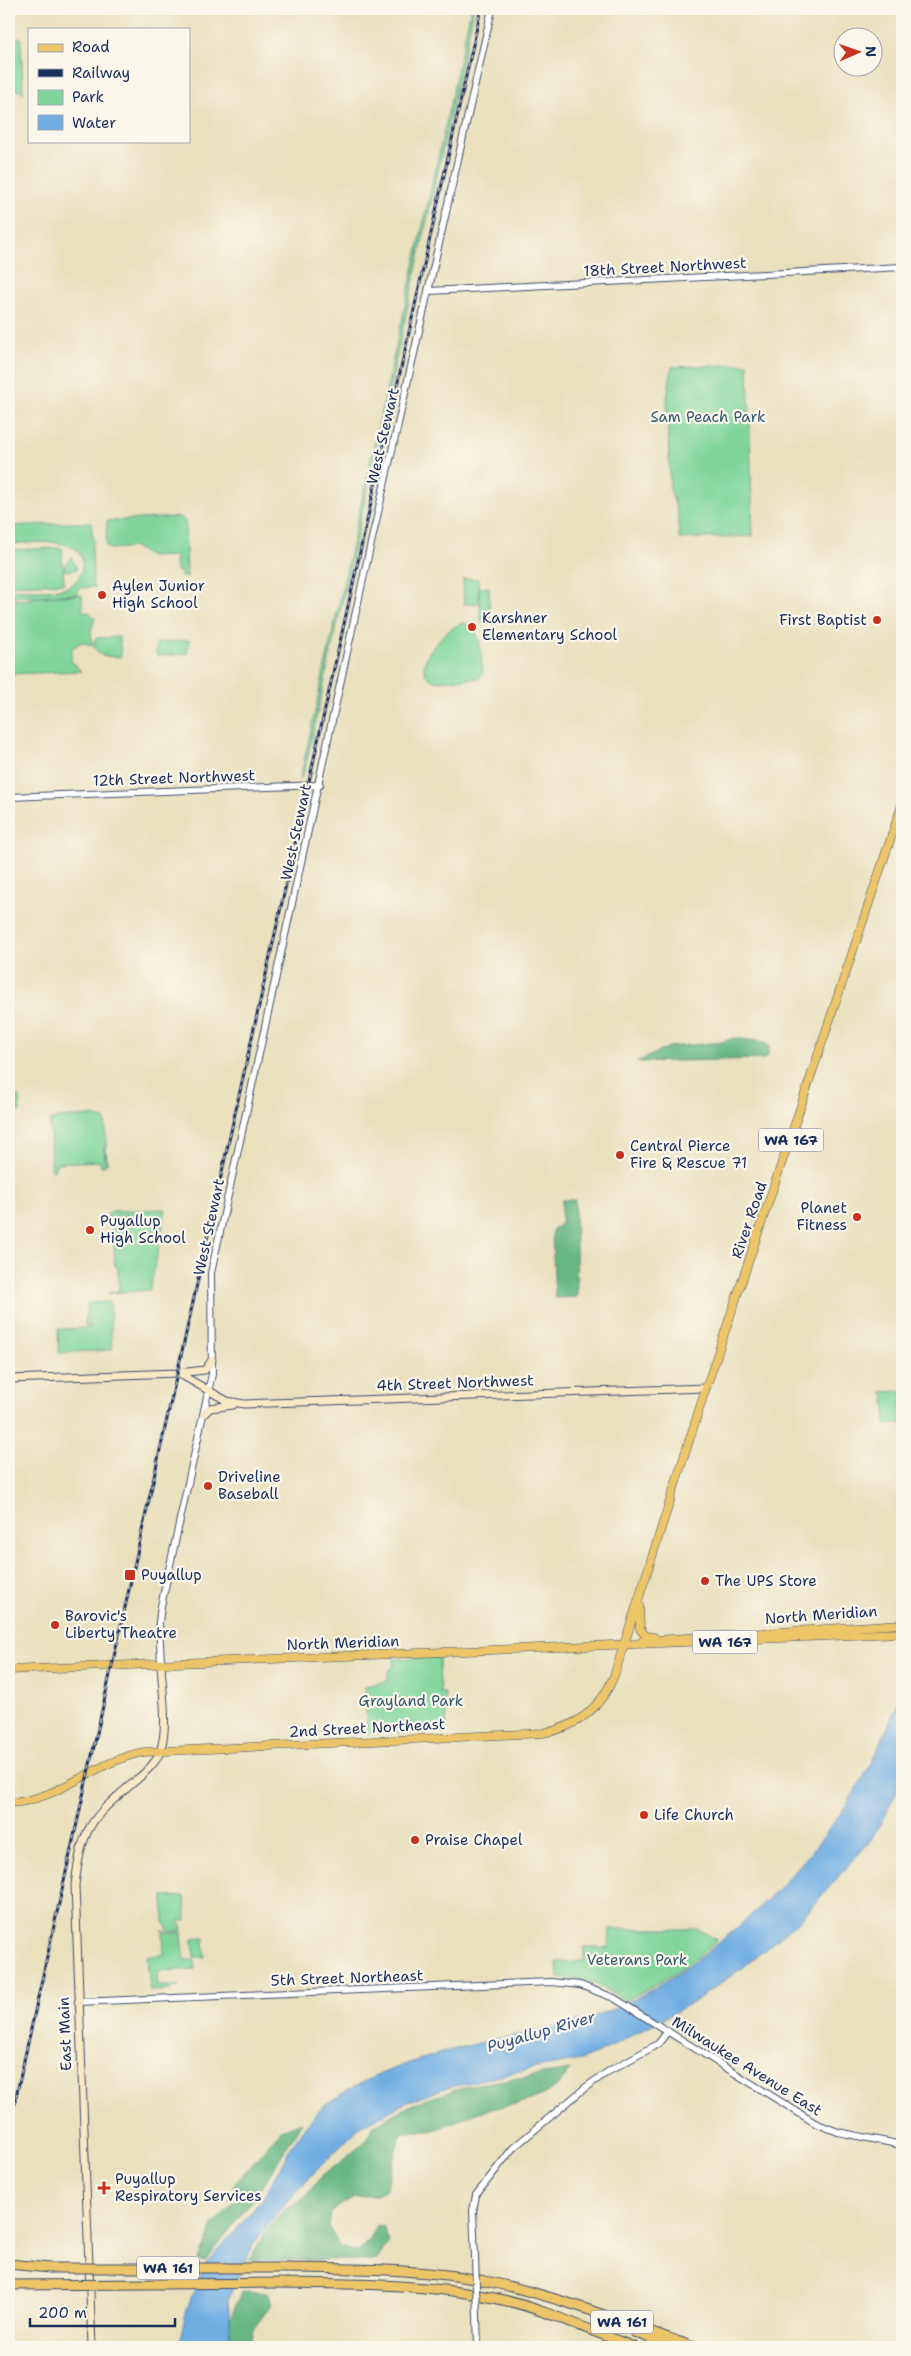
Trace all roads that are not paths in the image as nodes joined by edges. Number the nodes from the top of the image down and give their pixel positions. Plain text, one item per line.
1 (492, 9) edge
2 (902, 267) edge
3 (429, 291) junction
4 (320, 785) junction
5 (9, 797) edge
6 (902, 805) edge
7 (212, 1360) junction
8 (178, 1373) junction
9 (9, 1380) edge
10 (706, 1388) junction
11 (209, 1390) junction
12 (244, 1404) junction
13 (204, 1414) junction
14 (641, 1590) junction
15 (902, 1624) edge
16 (902, 1633) edge
17 (668, 1638) junction
18 (623, 1644) junction
19 (600, 1645) junction
20 (161, 1664) junction
21 (9, 1670) edge
22 (616, 1672) junction
23 (160, 1750) junction
24 (9, 1803) edge
25 (614, 1998) joint
26 (78, 2002) junction
27 (666, 2030) junction
28 (902, 2145) edge
29 (9, 2266) edge
30 (9, 2286) edge
31 (550, 2298) junction
32 (598, 2334) junction
33 (92, 2347) edge
34 (478, 2347) edge
35 (621, 2347) edge
36 (634, 2347) edge
37 (673, 2347) edge
38 (694, 2347) edge

1 - 3 street, West Stewart
2 - 3 street, 18th Street Northwest
3 - 4 street, West Stewart
4 - 5 street, 12th Street Northwest
4 - 7 street, West Stewart
6 - 10 main road, River Road / WA 167
7 - 8 main road
7 - 11 street, West Stewart
8 - 9 main road
8 - 11 main road, 4th Street Northwest
10 - 12 main road, 4th Street Northwest
10 - 14 main road, River Road / WA 167
11 - 12 main road, 4th Street Northwest
11 - 13 street, West Stewart
12 - 13 main road
13 - 20 street, West Stewart
14 - 17 main road, WA 167
14 - 18 main road, River Road / WA 167
15 - 17 main road, North Meridian / WA 167
16 - 18 main road, North Meridian / WA 167
17 - 18 main road, North Meridian
18 - 19 main road, North Meridian
18 - 22 main road, 2nd Street Northeast
19 - 20 main road, North Meridian
19 - 22 main road
20 - 21 main road, North Meridian
20 - 23 main road
22 - 23 main road, 2nd Street Northeast
23 - 24 main road, 2nd Street Northeast
23 - 26 main road, East Main
25 - 26 street, 5th Street Northeast
25 - 27 street, Milwaukee Avenue East
26 - 33 main road, East Main
27 - 28 street, Milwaukee Avenue East
27 - 34 street, bridge
29 - 31 highway, WA 161, bridge
30 - 32 highway, WA 161, bridge
31 - 37 highway
31 - 38 highway, WA 161
32 - 35 highway
32 - 36 highway, WA 161

